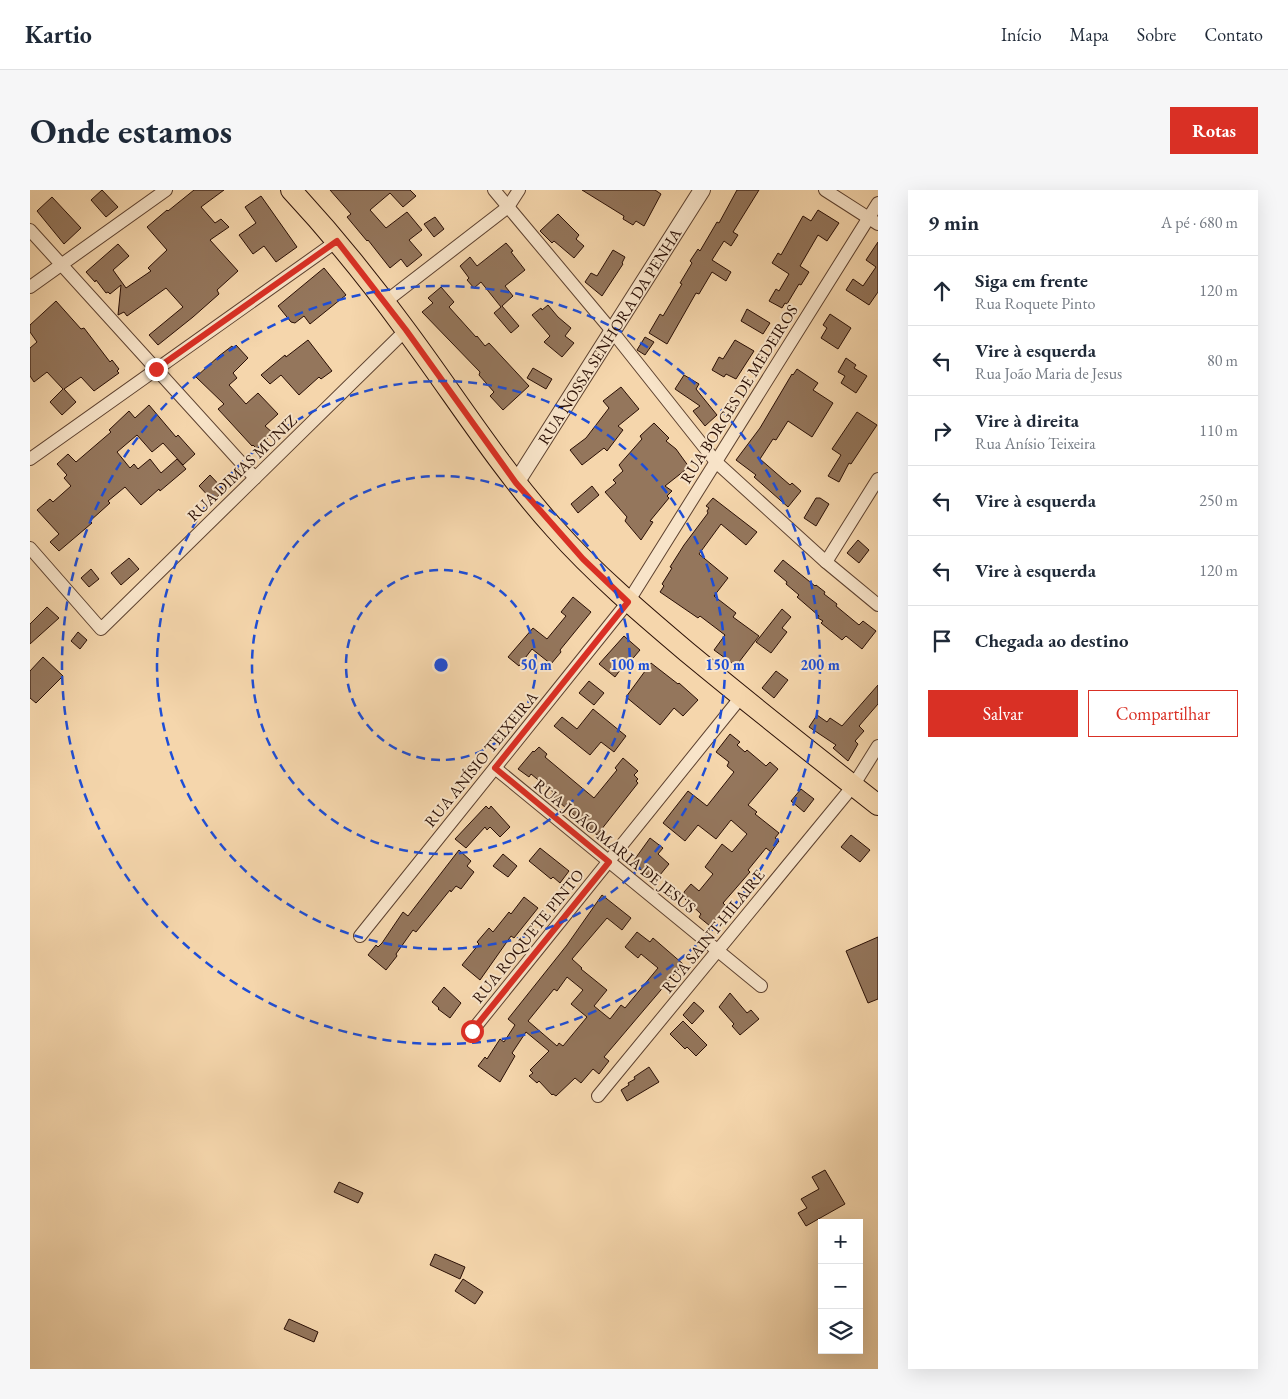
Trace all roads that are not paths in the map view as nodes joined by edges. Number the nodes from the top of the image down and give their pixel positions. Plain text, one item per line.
1 (166, 190) edge
2 (291, 190) edge
3 (494, 190) edge
4 (519, 190) edge
5 (702, 190) edge
6 (825, 190) edge
7 (878, 203) edge
8 (508, 207) junction
9 (873, 221) edge
10 (30, 230) edge
11 (337, 241) junction
12 (61, 265) junction
13 (30, 287) edge
14 (385, 302) junction
15 (406, 330) junction
16 (612, 331) junction
17 (156, 369) junction
18 (30, 459) edge
19 (716, 462) junction
20 (255, 478) junction
21 (878, 479) edge
22 (516, 483) junction
23 (30, 548) edge
24 (826, 562) junction
25 (628, 602) junction
26 (878, 605) edge
27 (741, 697) junction
28 (878, 746) edge
29 (495, 768) junction
30 (853, 786) junction
31 (878, 806) edge
32 (609, 862) junction
33 (360, 936) dead end
34 (718, 951) junction
35 (761, 986) dead end
36 (472, 1031) dead end
37 (598, 1096) dead end

1 - 12 street
2 - 11 main road
3 - 8 street
4 - 8 street
5 - 16 street, RUA NOSSA SENHORA DA PENHA
6 - 9 street
7 - 9 street, RUA BORGES DE MEDEIROS
8 - 14 street
8 - 16 street
9 - 19 street, RUA BORGES DE MEDEIROS
10 - 12 street
11 - 14 main road
11 - 17 street
12 - 13 street
12 - 17 street
14 - 15 main road
15 - 20 street, RUA DIMAS MUNIZ
15 - 22 main road
16 - 19 street
16 - 22 street, RUA NOSSA SENHORA DA PENHA
17 - 18 street
17 - 20 street
19 - 24 street
19 - 25 street, RUA BORGES DE MEDEIROS
20 - 23 street, RUA DIMAS MUNIZ
21 - 24 street
22 - 25 main road
24 - 26 street
25 - 27 main road
25 - 29 street, RUA ANÍSIO TEIXEIRA
27 - 30 main road
27 - 32 street, RUA ROQUETE PINTO
28 - 30 street, RUA SAINT-HILAIRE
29 - 32 street, RUA JOÃO MARIA DE JESUS
29 - 33 street, RUA ANÍSIO TEIXEIRA
30 - 31 main road
30 - 34 street, RUA SAINT-HILAIRE
32 - 34 street, RUA JOÃO MARIA DE JESUS
32 - 36 street, RUA ROQUETE PINTO
34 - 35 street, RUA JOÃO MARIA DE JESUS
34 - 37 street, RUA SAINT-HILAIRE

